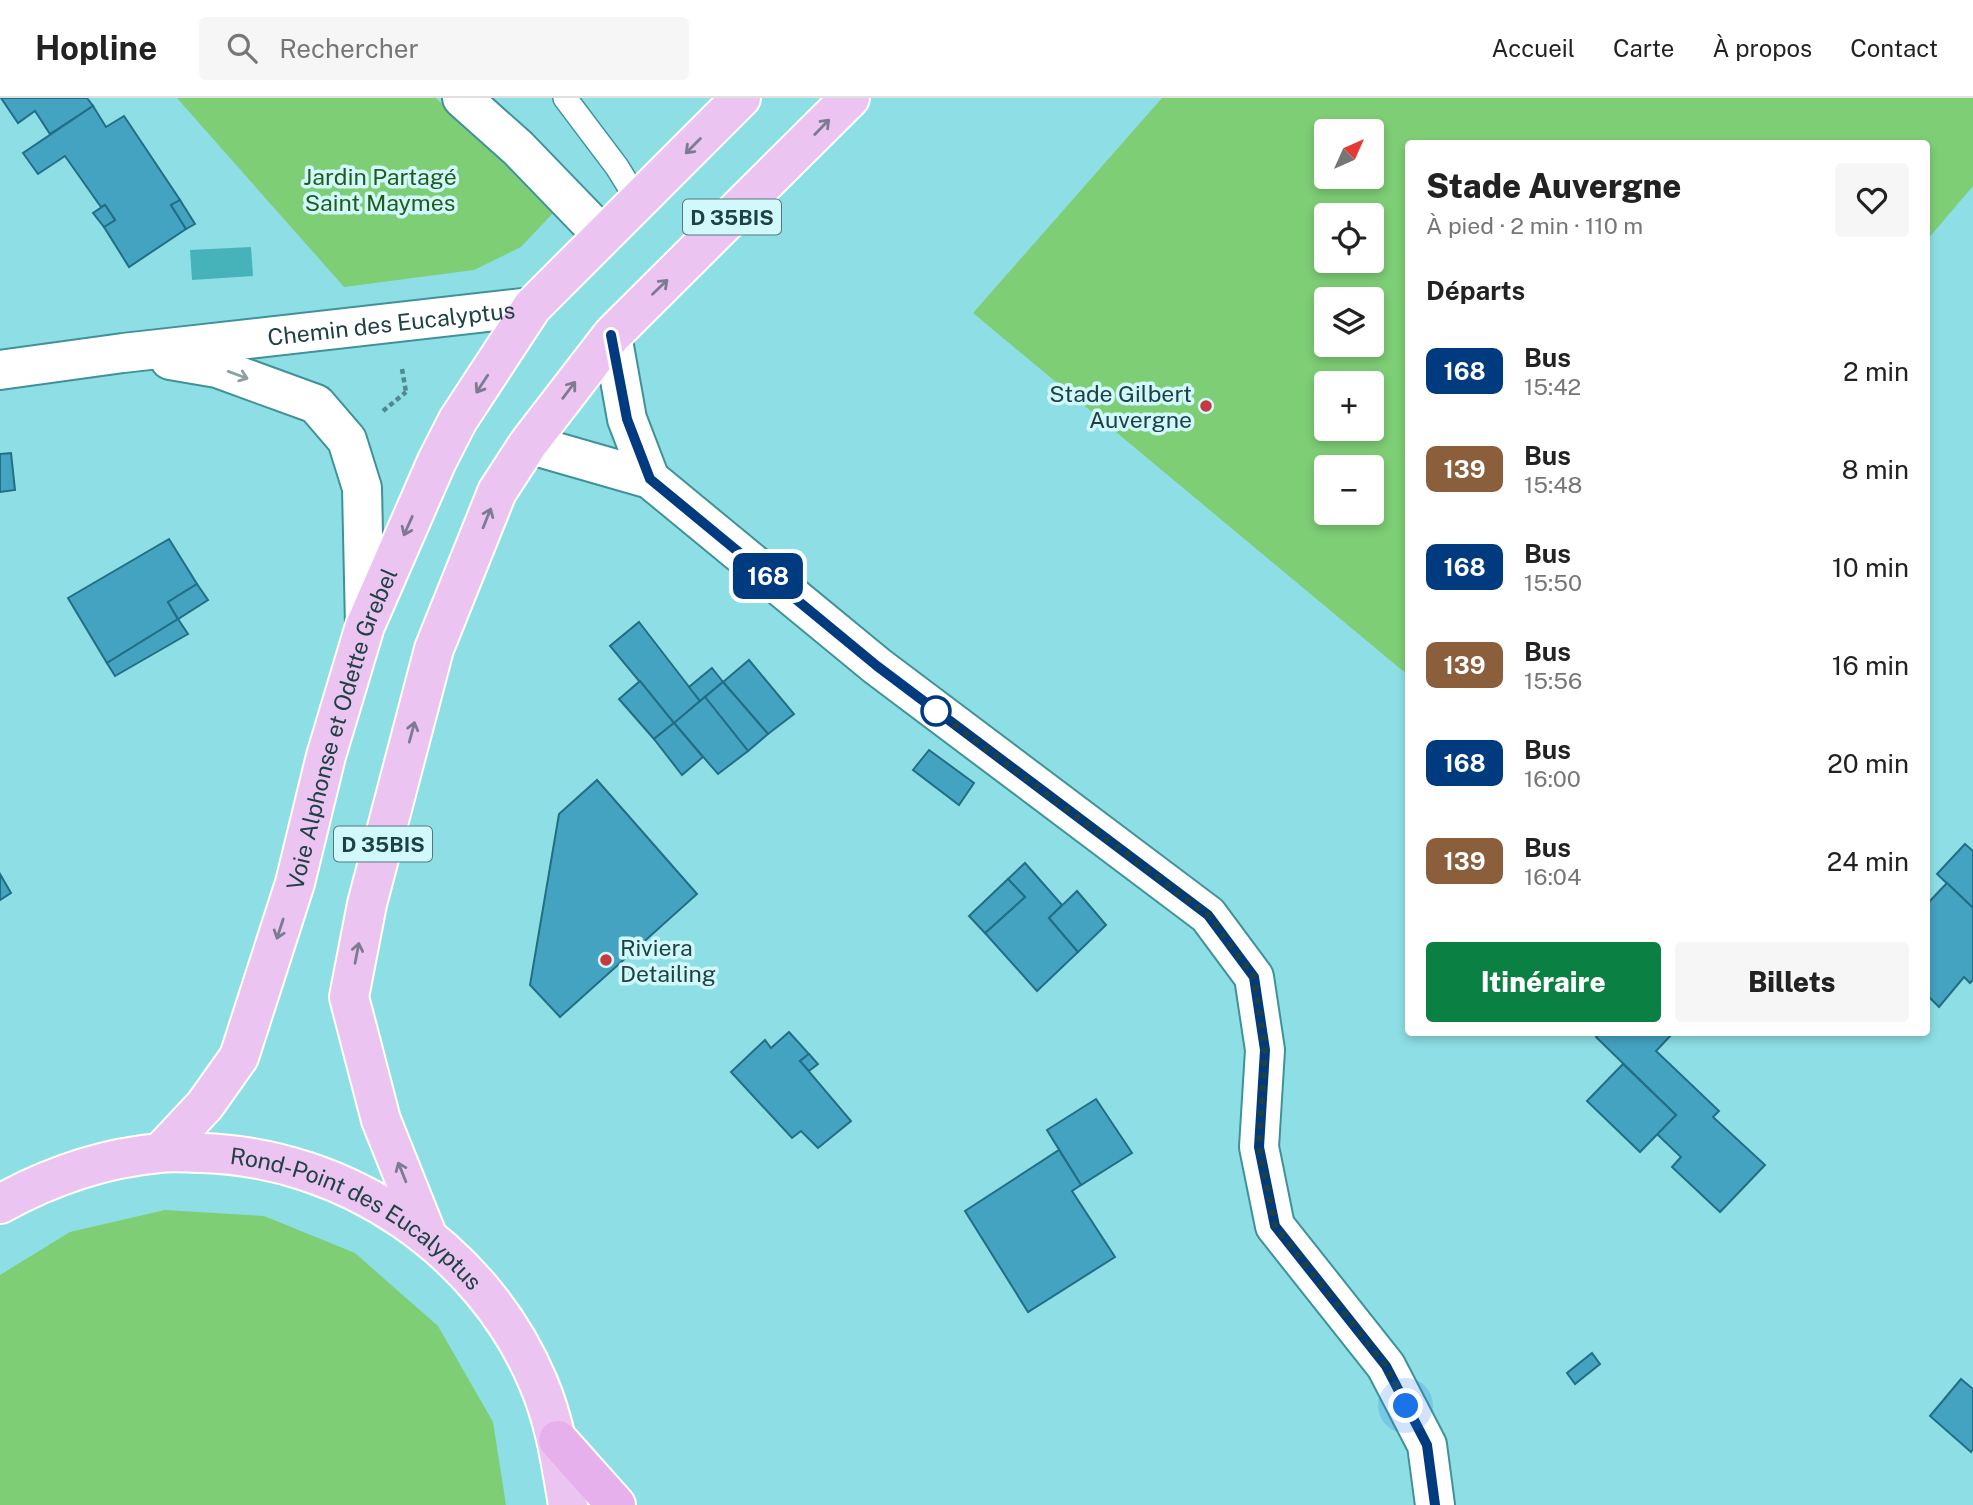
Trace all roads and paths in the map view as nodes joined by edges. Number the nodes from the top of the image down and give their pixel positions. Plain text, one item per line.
1 (462, 98) edge
2 (565, 98) edge
3 (741, 98) edge
4 (850, 98) edge
5 (638, 201) junction
6 (603, 236) junction
7 (532, 307) junction
8 (611, 335) junction
9 (123, 353) junction
10 (0, 370) edge
11 (528, 444) junction
12 (650, 479) junction
13 (365, 626) junction
14 (161, 1152) junction
15 (0, 1204) edge
16 (427, 1235) junction
17 (558, 1440) junction
18 (568, 1505) edge
19 (616, 1505) edge
20 (1435, 1505) edge

1 - 6 street
2 - 5 lane
3 -> 5 main road, Chemin des Eucalyptus / D 35BIS
8 -> 4 main road, D 35BIS
5 - 6 main road, Chemin des Eucalyptus / D 35BIS
6 - 7 main road, Chemin des Eucalyptus / D 35BIS
7 - 9 street, Chemin des Eucalyptus
7 -> 13 main road, Voie Alphonse et Odette Grebel / D 35BIS
11 -> 8 main road, D 35BIS
8 - 12 street
9 - 10 street, Chemin des Eucalyptus
9 -> 13 street, Chemin des Eucalyptus
11 - 12 street
16 -> 11 main road, D 35BIS
12 - 20 street
13 -> 14 main road, Voie Alphonse et Odette Grebel / D 35BIS
14 - 15 main road, Rond-Point des Eucalyptus
14 - 16 main road, Rond-Point des Eucalyptus
16 - 17 main road, Rond-Point des Eucalyptus
17 - 18 main road, Rond-Point des Eucalyptus
17 - 19 highway

